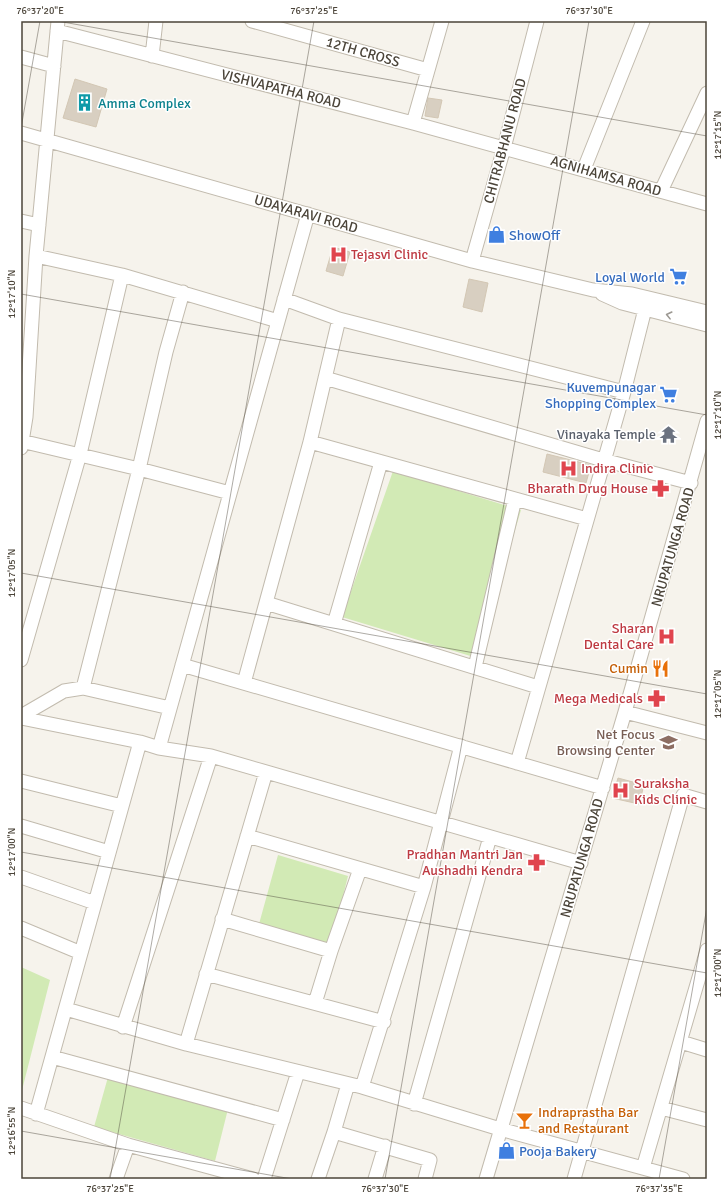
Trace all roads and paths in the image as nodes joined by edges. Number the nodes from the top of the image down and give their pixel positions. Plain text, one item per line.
1 (156, 21) edge
2 (252, 21) edge
3 (442, 21) edge
4 (537, 21) edge
5 (643, 21) edge
6 (58, 26) edge
7 (152, 56) junction
8 (21, 57) edge
9 (54, 66) junction
10 (428, 70) junction
11 (707, 93) edge
12 (413, 123) junction
13 (21, 132) edge
14 (46, 139) junction
15 (504, 148) junction
16 (584, 169) junction
17 (661, 191) junction
18 (707, 204) edge
19 (308, 214) junction
20 (21, 220) edge
21 (39, 225) junction
22 (36, 256) junction
23 (472, 262) junction
24 (122, 275) junction
25 (593, 290) junction
26 (183, 292) junction
27 (284, 299) junction
28 (645, 309) junction
29 (707, 312) edge
30 (339, 319) junction
31 (278, 321) junction
32 (707, 325) edge
33 (25, 354) edge
34 (325, 378) junction
35 (624, 392) junction
36 (24, 416) edge
37 (706, 429) edge
38 (310, 442) junction
39 (21, 443) edge
40 (80, 454) junction
41 (603, 460) junction
42 (381, 462) junction
43 (139, 469) junction
44 (691, 484) junction
45 (230, 493) junction
46 (515, 499) junction
47 (587, 519) junction
48 (266, 602) junction
49 (334, 624) junction
50 (21, 660) edge
51 (182, 665) junction
52 (475, 667) junction
53 (244, 683) junction
54 (538, 687) junction
55 (83, 688) junction
56 (170, 708) junction
57 (625, 712) junction
58 (21, 717) edge
59 (707, 733) edge
60 (140, 742) junction
61 (461, 746) junction
62 (159, 748) junction
63 (211, 756) junction
64 (517, 763) junction
65 (266, 772) junction
66 (21, 781) edge
67 (603, 788) junction
68 (707, 802) edge
69 (122, 806) junction
70 (442, 824) junction
71 (21, 826) edge
72 (247, 836) junction
73 (490, 837) junction
74 (109, 852) junction
75 (581, 863) junction
76 (360, 869) junction
77 (21, 877) edge
78 (424, 887) junction
79 (95, 903) junction
80 (222, 919) junction
81 (21, 928) edge
82 (707, 950) edge
83 (331, 951) junction
84 (81, 953) junction
85 (206, 974) junction
86 (703, 980) edge
87 (315, 1003) junction
88 (66, 1009) junction
89 (384, 1022) junction
90 (123, 1027) junction
91 (681, 1042) junction
92 (186, 1044) junction
93 (707, 1050) edge
94 (52, 1057) junction
95 (298, 1072) junction
96 (348, 1084) junction
97 (362, 1087) junction
98 (414, 1104) junction
99 (21, 1108) edge
100 (661, 1108) junction
101 (36, 1114) junction
102 (283, 1120) junction
103 (707, 1120) edge
104 (500, 1129) junction
105 (334, 1132) junction
106 (128, 1145) junction
107 (385, 1146) junction
108 (582, 1151) junction
109 (643, 1168) junction
110 (116, 1179) edge
111 (253, 1179) edge
112 (264, 1179) edge
113 (318, 1179) edge
114 (375, 1179) edge
115 (424, 1179) edge
116 (486, 1179) edge
117 (574, 1179) edge
118 (683, 1179) edge

1 - 7 street
2 - 10 street, 12TH CROSS
3 - 10 street
4 - 15 street, CHITRABHANU ROAD
5 - 16 street
6 - 7 street, VISHVAPATHA ROAD
6 - 9 street
7 - 12 street, VISHVAPATHA ROAD
8 - 9 street
9 - 14 street
10 - 12 street
11 - 17 street
12 - 15 street, VISHVAPATHA ROAD
13 - 14 street, UDAYARAVI ROAD
14 - 19 street, UDAYARAVI ROAD
14 - 21 street
15 - 16 street, AGNIHAMSA ROAD
15 - 23 street, CHITRABHANU ROAD
16 - 17 street, AGNIHAMSA ROAD
17 - 18 street, AGNIHAMSA ROAD
19 - 23 street, UDAYARAVI ROAD
19 - 27 street
20 - 21 street
21 - 22 street
22 - 24 street
22 - 33 street
23 - 25 street, UDAYARAVI ROAD
24 - 26 street
24 - 40 street
25 - 28 street, UDAYARAVI ROAD
25 - 29 street, UDAYARAVI ROAD
26 - 31 street
26 - 43 street
27 - 30 street
27 - 31 street
32 -> 28 street, UDAYARAVI ROAD
28 - 35 street
30 - 34 street
30 - 35 street
31 - 45 street
33 - 36 street
34 - 38 street
34 - 41 street
35 - 41 street
36 - 39 street
37 - 44 street, NRUPATUNGA ROAD
38 - 42 street
38 - 48 street
39 - 40 street
40 - 43 street
40 - 50 street
41 - 44 street
41 - 47 street
42 - 46 street
42 - 49 street
43 - 45 street
43 - 55 street
44 - 57 street, NRUPATUNGA ROAD
45 - 51 street
46 - 47 street
46 - 52 street
47 - 54 street
48 - 49 street
48 - 53 street
49 - 52 street
51 - 53 street
51 - 56 street
52 - 54 street
53 - 61 street
54 - 64 street
55 - 56 street
55 - 58 street
56 - 62 street
57 - 59 street
57 - 67 street, NRUPATUNGA ROAD
58 - 60 street
60 - 62 street
60 - 69 street
61 - 64 street
61 - 70 street
62 - 63 street
63 - 65 street
63 - 90 street
64 - 67 street
65 - 70 street
65 - 72 street
66 - 69 street
67 - 75 street, NRUPATUNGA ROAD
68 - 108 street
69 - 74 street
70 - 73 street
70 - 78 street
71 - 74 street
72 - 76 street
72 - 80 street
73 - 75 street
73 - 98 street
74 - 79 street
75 - 104 street, NRUPATUNGA ROAD
76 - 78 street
76 - 83 street
77 - 79 street
78 - 89 street
79 - 84 street
80 - 83 street
80 - 85 street
81 - 84 street
82 - 86 street
83 - 87 street
84 - 88 street
85 - 87 street
85 - 92 street
86 - 91 street
87 - 89 street
88 - 90 street
88 - 94 street
89 - 97 street
90 - 92 street
91 - 93 street
91 - 100 street
92 - 95 street
94 - 101 street
94 - 102 street
95 - 96 street
95 - 102 street
96 - 97 street
96 - 105 street
97 - 98 street
98 - 104 street
99 - 101 street
100 - 103 street
100 - 109 street
101 - 106 street
102 - 112 street
104 - 108 street
104 - 116 street, NRUPATUNGA ROAD
105 - 107 street
105 - 113 street
106 - 110 street
106 - 111 street
107 - 114 street
107 - 115 street
108 - 109 street
108 - 117 street
109 - 118 street

